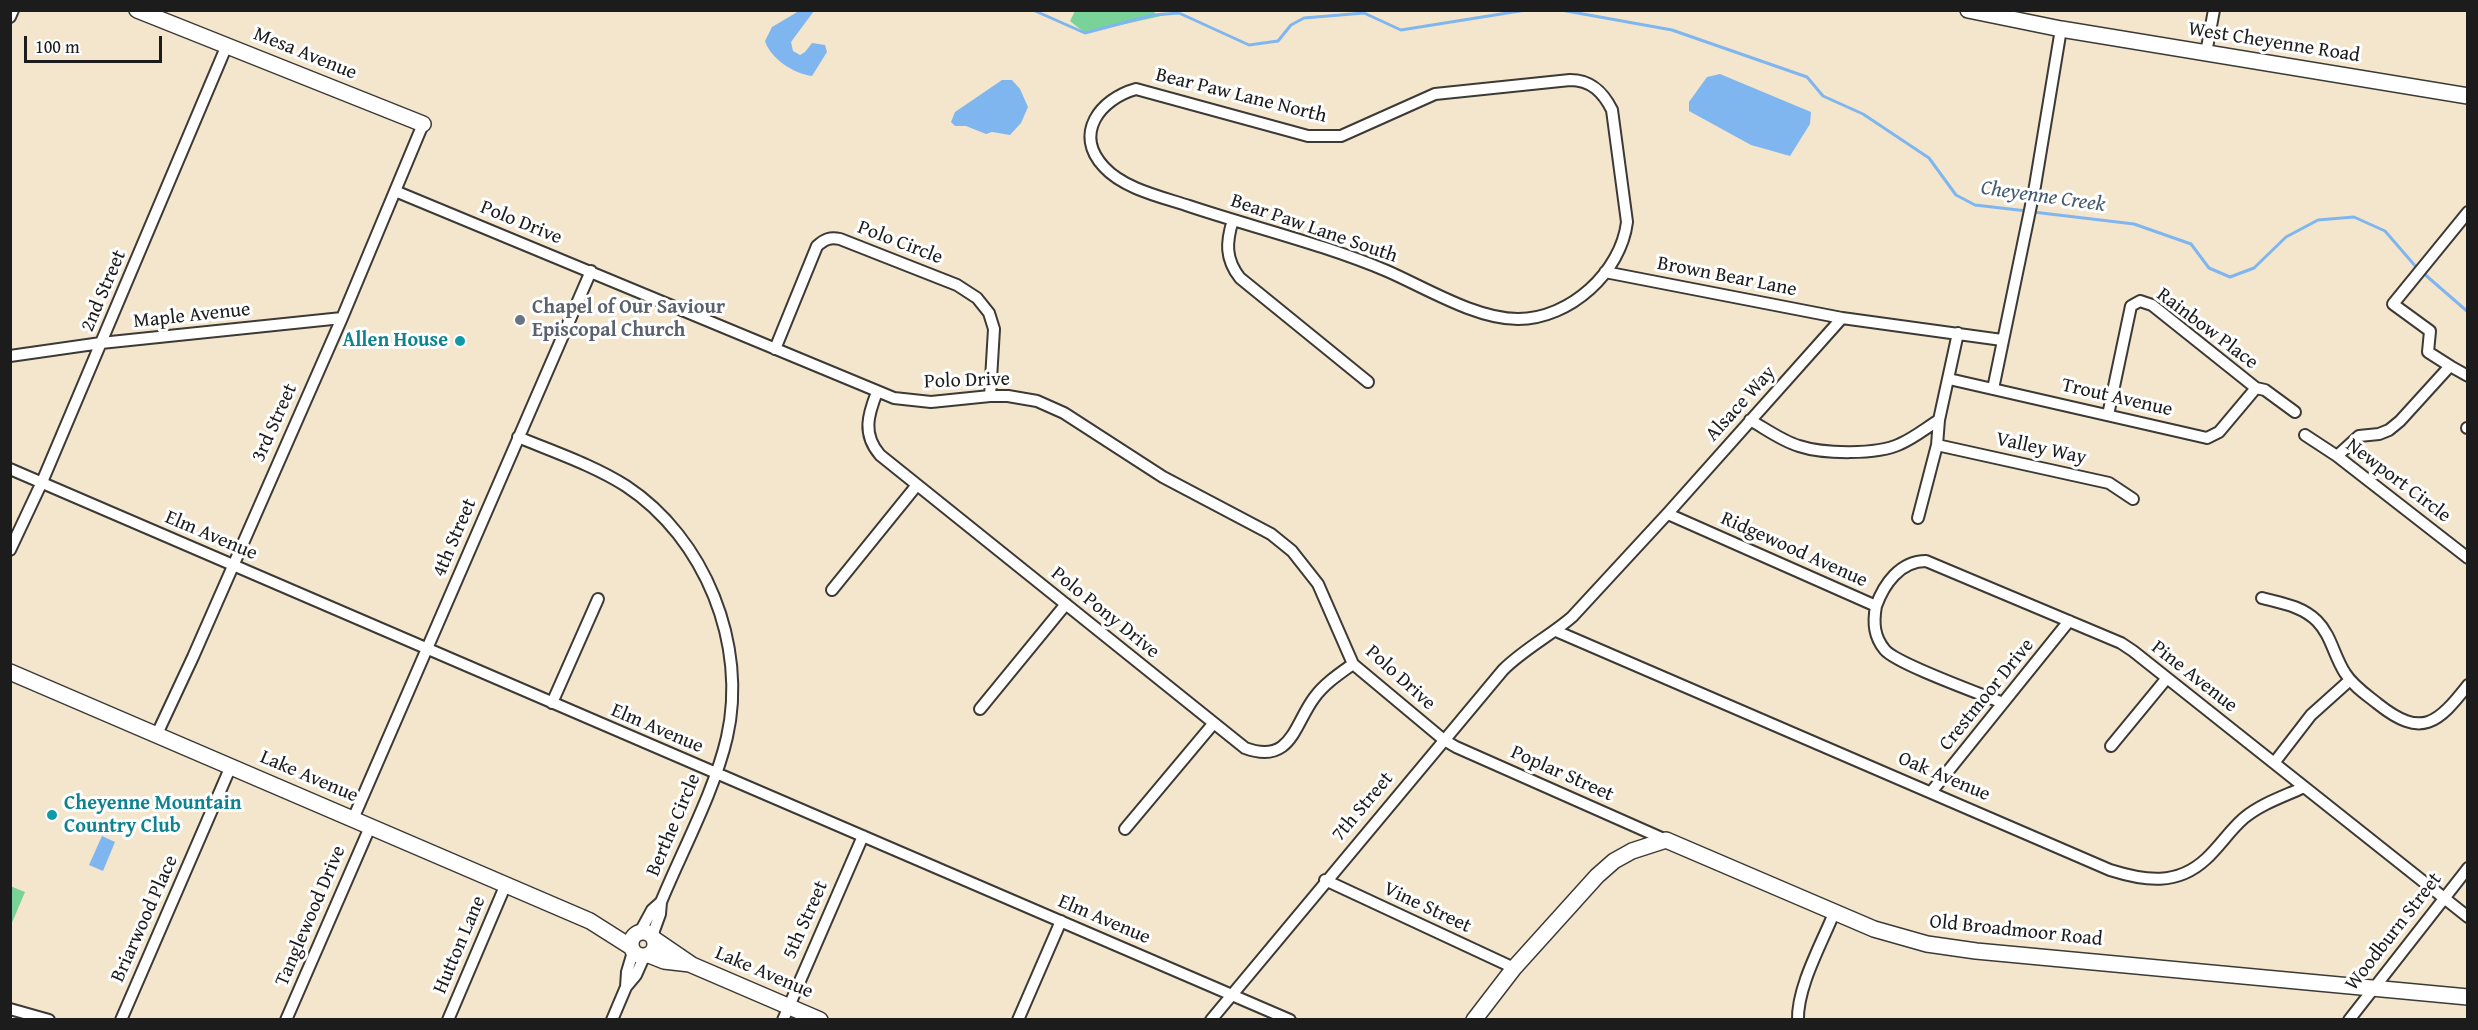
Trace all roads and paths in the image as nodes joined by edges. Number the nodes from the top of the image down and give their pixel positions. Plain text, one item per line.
1 (13, 10) edge
2 (137, 10) edge
3 (1968, 10) edge
4 (2214, 10) edge
5 (10, 17) edge
6 (2061, 29) junction
7 (227, 45) junction
8 (2206, 53) junction
9 (2468, 96) edge
10 (423, 124) joint
11 (1091, 137) joint
12 (395, 191) junction
13 (2468, 212) edge
14 (1233, 220) junction
15 (591, 271) junction
16 (1605, 272) junction
17 (342, 318) junction
18 (1842, 318) junction
19 (1958, 333) junction
20 (2002, 340) junction
21 (101, 344) junction
22 (775, 349) junction
23 (10, 356) edge
24 (2450, 366) junction
25 (2468, 376) edge
26 (1949, 379) junction
27 (1368, 381) dead end
28 (1994, 388) junction
29 (2256, 388) junction
30 (877, 392) junction
31 (990, 396) junction
32 (2295, 412) dead end
33 (2108, 415) junction
34 (1750, 420) junction
35 (1939, 420) junction
36 (2305, 435) dead end
37 (518, 436) junction
38 (1937, 445) junction
39 (2337, 456) junction
40 (10, 469) edge
41 (42, 482) junction
42 (917, 485) junction
43 (2133, 499) dead end
44 (1668, 514) junction
45 (1918, 518) dead end
46 (10, 550) edge
47 (2468, 558) edge
48 (232, 564) junction
49 (832, 590) dead end
50 (2262, 597) dead end
51 (598, 599) dead end
52 (1066, 604) junction
53 (1876, 606) junction
54 (2069, 621) junction
55 (1556, 631) junction
56 (427, 649) junction
57 (1353, 664) junction
58 (10, 672) edge
59 (2167, 678) junction
60 (2350, 680) junction
61 (2468, 685) edge
62 (552, 703) junction
63 (2003, 703) junction
64 (980, 710) dead end
65 (1213, 724) junction
66 (157, 734) junction
67 (1444, 740) junction
68 (2111, 746) dead end
69 (2274, 763) junction
70 (231, 766) junction
71 (716, 774) junction
72 (2302, 788) junction
73 (1932, 791) junction
74 (353, 819) junction
75 (370, 826) junction
76 (1125, 829) dead end
77 (863, 836) junction
78 (1666, 840) junction
79 (2468, 868) edge
80 (1325, 880) junction
81 (506, 885) junction
82 (2444, 898) junction
83 (1834, 914) junction
84 (2468, 917) edge
85 (1061, 921) junction
86 (642, 944) junction
87 (1514, 968) junction
88 (2372, 988) junction
89 (1232, 994) junction
90 (2468, 997) edge
91 (10, 1010) edge
92 (785, 1013) edge
93 (49, 1020) edge
94 (120, 1020) edge
95 (286, 1020) edge
96 (448, 1020) edge
97 (612, 1020) edge
98 (820, 1020) edge
99 (1018, 1020) edge
100 (1211, 1020) edge
101 (1290, 1020) edge
102 (1474, 1020) edge
103 (1798, 1020) edge
104 (2349, 1020) edge

1 - 5 street
2 - 7 street, Mesa Avenue
3 - 6 street, West Cheyenne Road
4 - 8 street
6 - 8 street, West Cheyenne Road
6 - 20 street
7 - 10 street, Mesa Avenue
7 - 21 street, 2nd Street
8 - 9 street, West Cheyenne Road
10 - 12 street, 3rd Street
11 - 14 street, Bear Paw Lane South
11 - 16 street, Bear Paw Lane North
12 - 15 street, Polo Drive
12 - 17 street, 3rd Street
13 - 24 street
14 - 16 street, Bear Paw Lane South
14 - 27 street
15 - 22 street, Polo Drive
15 - 37 street, 4th Street
16 - 18 street, Brown Bear Lane
17 - 21 street, Maple Avenue
17 - 48 street, 3rd Street
18 - 19 street
18 - 34 street, Alsace Way
19 - 20 street
19 - 26 street
20 - 28 street
21 - 23 street, Maple Avenue
21 - 41 street, 2nd Street
22 - 30 street, Polo Drive
22 - 31 street, Polo Circle
24 - 25 street
24 - 39 street
26 - 28 street, Trout Avenue
26 - 35 street
28 - 33 street, Trout Avenue
29 - 32 street, Rainbow Place
29 - 33 street, Trout Avenue
29 - 33 street, Rainbow Place
30 - 31 street, Polo Drive
30 - 42 street, Polo Pony Drive
31 - 57 street, Polo Drive
34 - 35 street
34 - 44 street, Alsace Way
35 - 38 street
36 - 39 street, Newport Circle
37 - 56 street, 4th Street
37 - 71 street, Berthe Circle
38 - 43 street, Valley Way
38 - 45 street
39 - 47 street, Newport Circle
40 - 41 street, Elm Avenue
41 - 46 street, 2nd Street
41 - 48 street, Elm Avenue
42 - 49 street
42 - 52 street, Polo Pony Drive
44 - 53 street, Ridgewood Avenue
44 - 55 street, Alsace Way
48 - 56 street, Elm Avenue
48 - 66 street, 3rd Street
50 - 60 street
51 - 62 street
52 - 64 street
52 - 65 street, Polo Pony Drive
53 - 54 street, Pine Avenue
53 - 63 street, Ridgewood Avenue
54 - 59 street, Pine Avenue
54 - 63 street, Crestmoor Drive
55 - 67 street, 7th Street
55 - 73 street, Oak Avenue
56 - 62 street, Elm Avenue
56 - 74 street, 4th Street
57 - 65 street, Polo Pony Drive
57 - 67 street, Polo Drive
58 - 66 street, Lake Avenue
59 - 68 street
59 - 69 street, Pine Avenue
60 - 61 street
60 - 69 street
62 - 71 street, Elm Avenue
63 - 73 street, Crestmoor Drive
65 - 76 street
66 - 70 street, Lake Avenue
67 - 78 street, Poplar Street
67 - 80 street, 7th Street
69 - 72 street, Pine Avenue
70 - 74 street, Lake Avenue
70 - 94 street, Briarwood Place
71 - 77 street, Elm Avenue
71 - 86 street, Berthe Circle
72 - 73 street, Oak Avenue
72 - 82 street, Pine Avenue
74 - 75 street, Lake Avenue
75 - 81 street, Lake Avenue
75 - 95 street, Tanglewood Drive
77 - 85 street, Elm Avenue
77 - 92 street, 5th Street
78 - 83 street, Old Broadmoor Road
78 - 87 street
79 - 82 street, Woodburn Street
80 - 87 street, Vine Street
80 - 89 street, 7th Street
81 - 86 street, Lake Avenue
81 - 96 street, Hutton Lane
82 - 84 street, Pine Avenue
82 - 88 street, Woodburn Street
83 - 88 street, Old Broadmoor Road
83 - 103 street
85 - 89 street, Elm Avenue
85 - 99 street
86 - 92 street, Lake Avenue
86 - 97 street, Berthe Circle
87 - 102 street
88 - 90 street, Old Broadmoor Road
88 - 104 street, Woodburn Street
89 - 100 street, 7th Street
89 - 101 street, Elm Avenue
91 - 93 street
92 - 98 street, Lake Avenue

